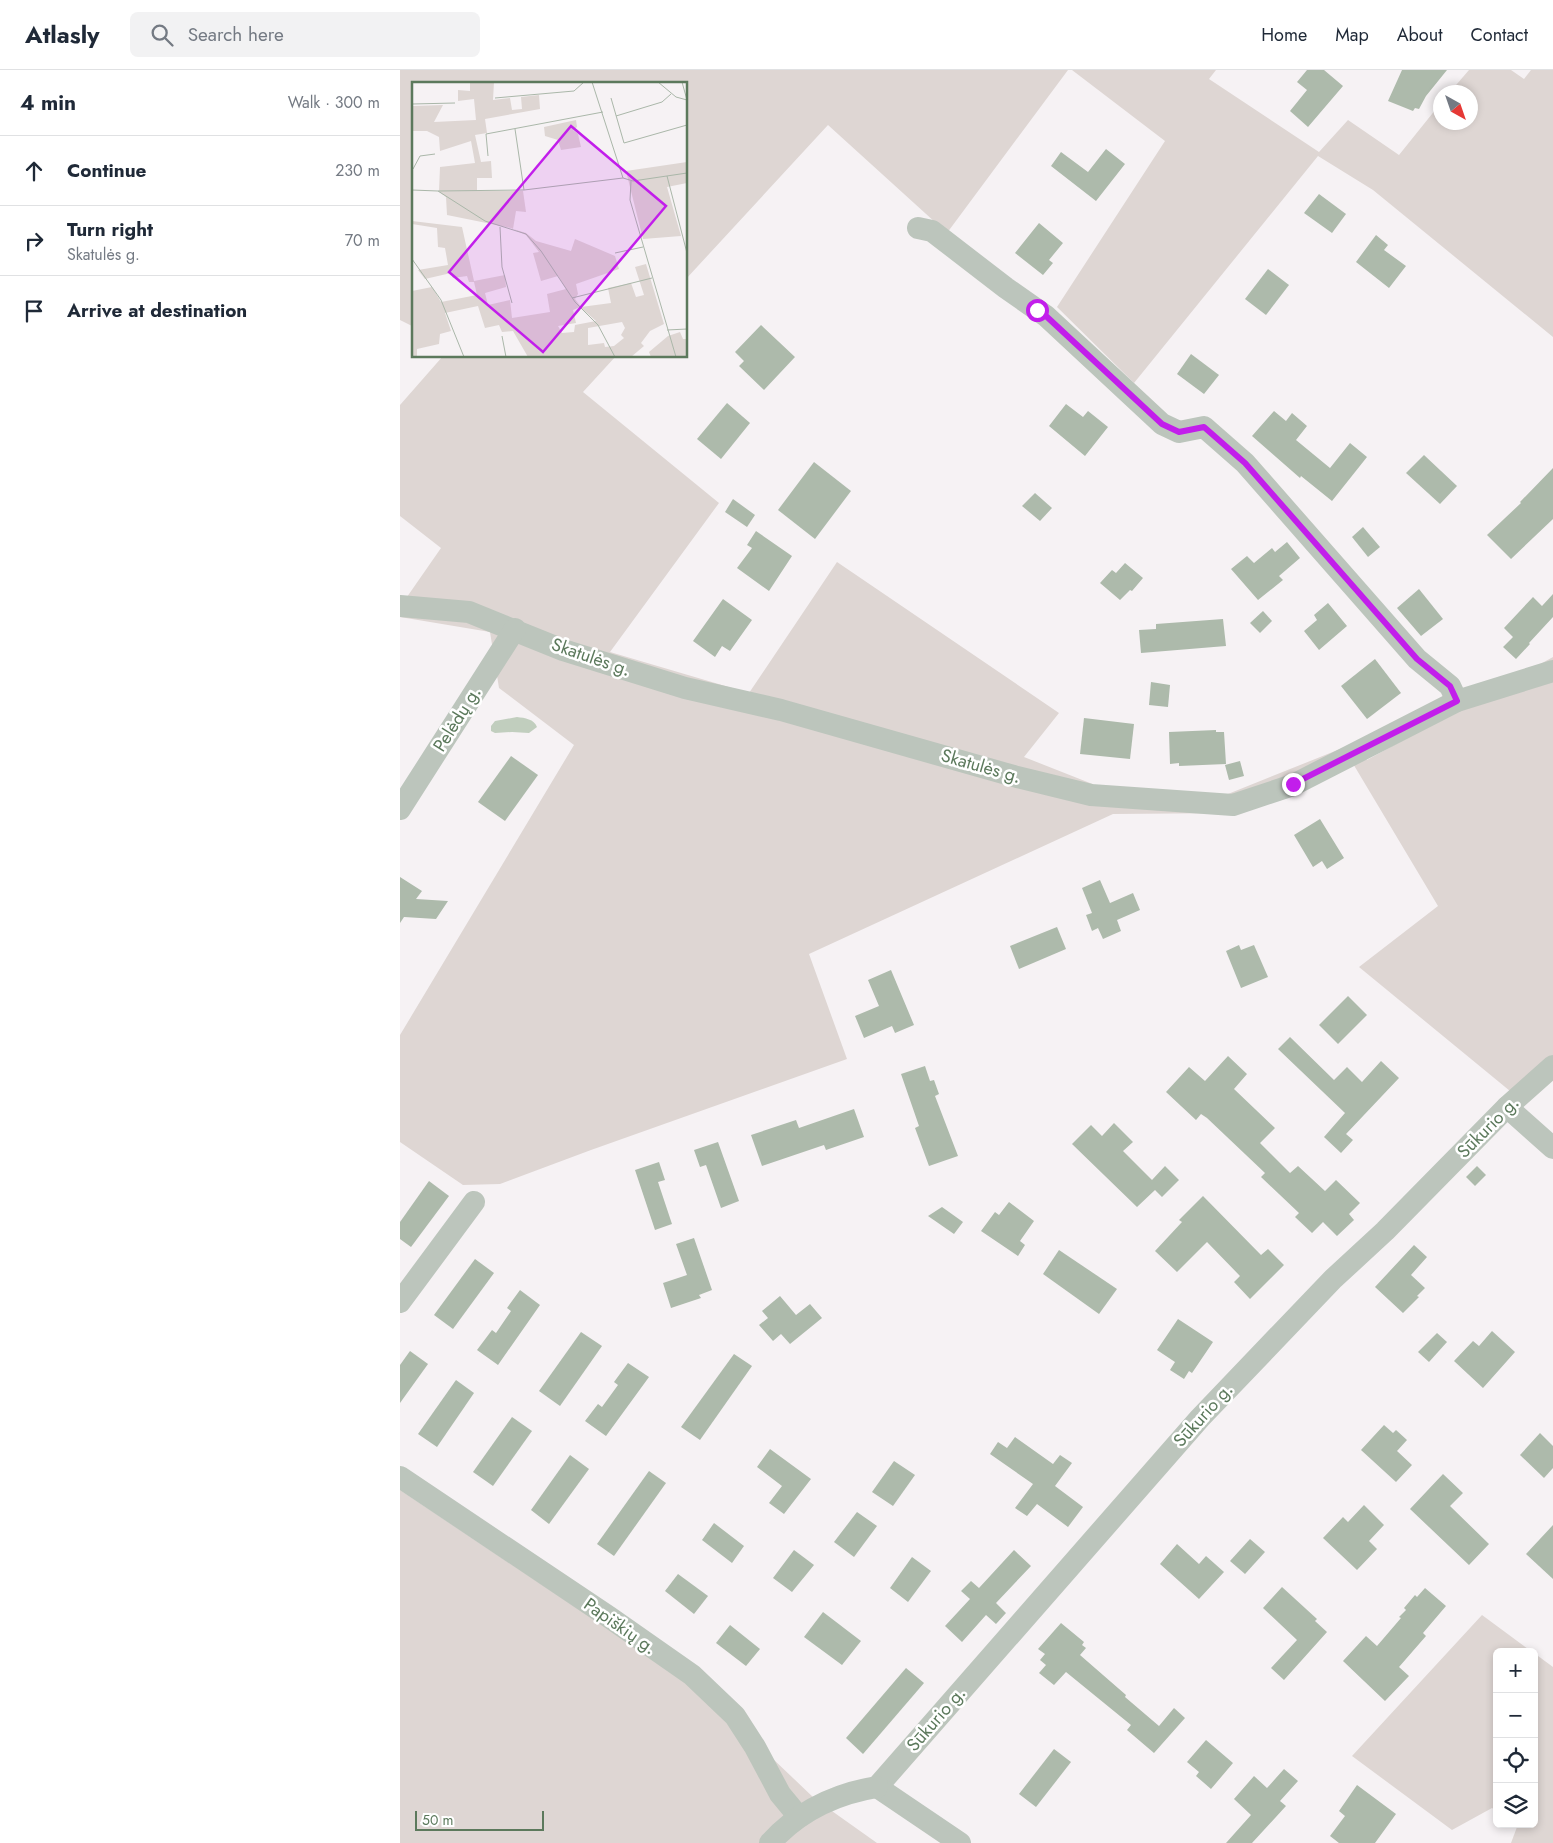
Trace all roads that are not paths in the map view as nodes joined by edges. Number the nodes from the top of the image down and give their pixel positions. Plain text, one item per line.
1 (918, 228) dead end
2 (400, 606) edge
3 (514, 629) junction
4 (1553, 671) edge
5 (1457, 701) junction
6 (400, 809) edge
7 (1553, 1066) edge
8 (1507, 1107) junction
9 (1553, 1148) edge
10 (474, 1202) dead end
11 (400, 1302) edge
12 (400, 1477) edge
13 (877, 1786) junction
14 (799, 1817) junction
15 (770, 1843) edge
16 (960, 1843) edge

1 - 5 street
2 - 3 street, Skatulės g.
3 - 5 street, Skatulės g.
3 - 6 street, Pelėdų g.
4 - 5 street, Skatulės g.
7 - 8 street, Sūkurio g.
8 - 9 street
8 - 13 street, Sūkurio g.
10 - 11 street
12 - 14 street, Papiškių g.
13 - 14 street
13 - 16 street
14 - 15 street

